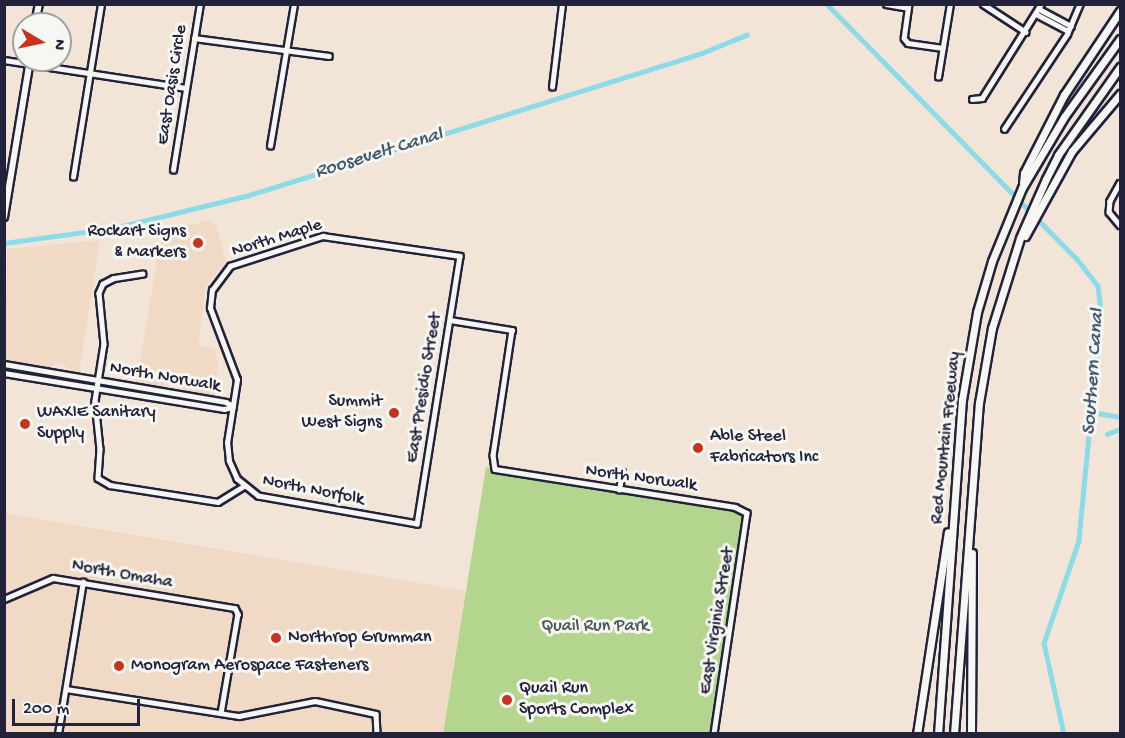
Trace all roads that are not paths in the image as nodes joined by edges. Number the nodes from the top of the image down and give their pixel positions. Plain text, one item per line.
1 (101, 4) edge
2 (200, 4) edge
3 (294, 4) edge
4 (562, 4) edge
5 (886, 4) edge
6 (950, 4) edge
7 (1080, 4) edge
8 (983, 5) edge
9 (909, 6) edge
10 (1040, 10) edge
11 (1120, 11) edge
12 (1070, 29) junction
13 (1026, 32) junction
14 (194, 38) junction
15 (1120, 39) edge
16 (943, 48) junction
17 (284, 52) junction
18 (329, 56) dead end
19 (1120, 67) edge
20 (72, 70) edge
21 (27, 72) edge
22 (90, 73) junction
23 (938, 77) dead end
24 (552, 87) dead end
25 (186, 88) junction
26 (1120, 94) edge
27 (972, 99) dead end
28 (1004, 129) dead end
29 (270, 146) dead end
30 (173, 170) dead end
31 (8, 175) edge
32 (73, 177) dead end
33 (1049, 180) junction
34 (1120, 183) edge
35 (1022, 188) junction
36 (4, 217) edge
37 (1120, 225) edge
38 (460, 256) joint
39 (143, 274) dead end
40 (450, 320) junction
41 (4, 364) edge
42 (4, 373) edge
43 (98, 384) junction
44 (173, 393) junction
45 (173, 400) junction
46 (233, 406) junction
47 (958, 446) junction
48 (622, 472) dead end
49 (244, 486) junction
50 (619, 490) junction
51 (747, 513) joint
52 (417, 524) joint
53 (970, 527) junction
54 (83, 582) junction
55 (4, 599) edge
56 (66, 688) junction
57 (220, 713) junction
58 (58, 734) edge
59 (377, 734) edge
60 (714, 734) edge
61 (917, 734) edge
62 (938, 734) edge
63 (954, 734) edge
64 (971, 734) edge

1 - 22 street
2 - 14 street, East Oasis Circle
3 - 17 street
4 - 24 street
5 - 9 street
6 - 16 street
7 - 12 street
8 - 13 street
9 - 16 street
10 - 12 street
10 - 13 street
11 - 35 highway
12 - 28 street
13 - 27 street
14 - 17 street
14 - 25 street, East Oasis Circle
15 - 35 highway, Red Mountain Freeway
16 - 23 street
17 - 18 street
17 - 29 street
19 - 33 highway, Red Mountain Freeway
20 - 22 street
21 - 31 main road
22 - 25 street
22 - 32 street
25 - 30 street, East Oasis Circle
26 - 33 highway
31 - 36 main road
33 - 53 highway, Red Mountain Freeway
34 - 37 street
35 - 47 highway, Red Mountain Freeway
38 - 40 street, East Presidio Street
38 - 46 street, North Maple
39 - 43 street
40 - 50 street, North Norwalk
40 - 52 street, East Presidio Street
41 - 43 street, North Norwalk
42 - 43 street, North Norwalk
43 - 44 street, North Norwalk
43 - 45 street, North Norwalk
43 - 49 street, North Norfolk
44 - 45 street
44 - 46 street, North Norwalk
45 - 46 street, North Norwalk
46 - 49 street
47 - 61 highway
47 - 62 highway, Red Mountain Freeway
48 - 50 street
49 - 52 street, North Norfolk
50 - 51 street, North Norwalk
51 - 60 street, East Virginia Street
53 - 63 highway, Red Mountain Freeway
53 - 64 highway
54 - 55 street, North Omaha
54 - 56 street
54 - 57 street, North Omaha
56 - 57 street
56 - 58 street
57 - 59 street

